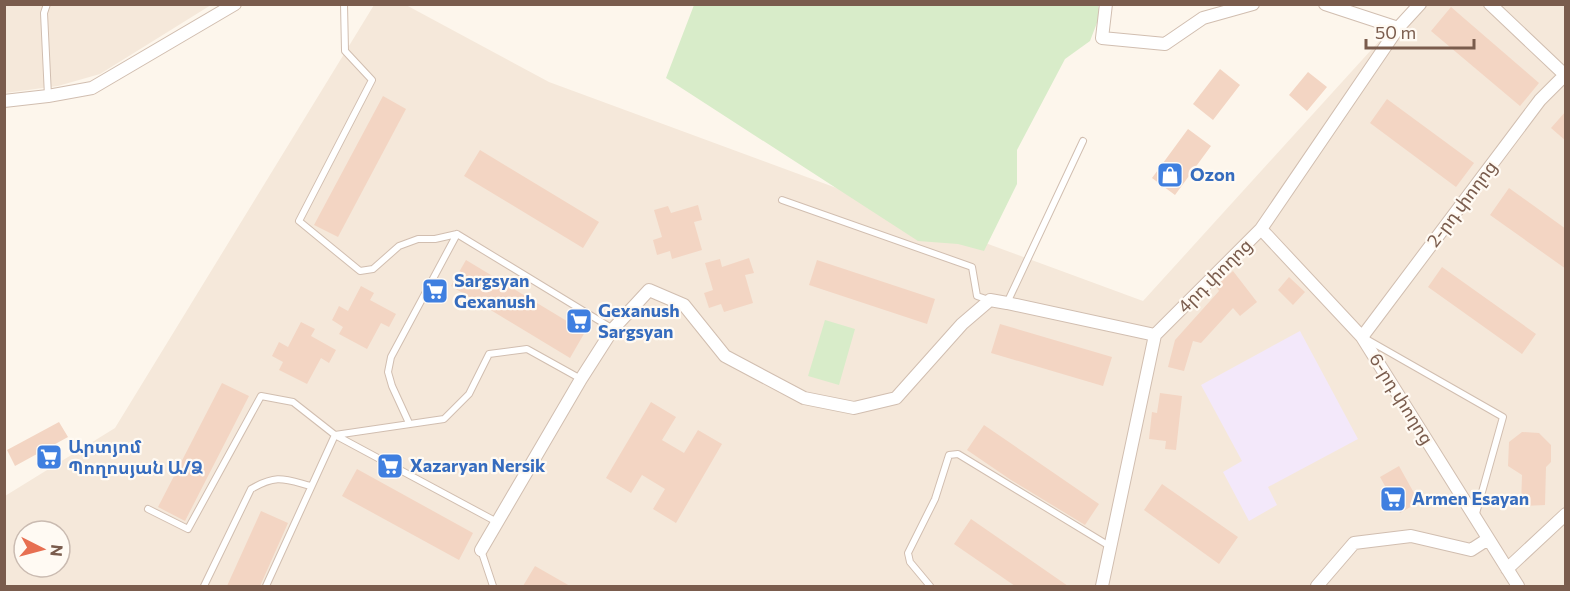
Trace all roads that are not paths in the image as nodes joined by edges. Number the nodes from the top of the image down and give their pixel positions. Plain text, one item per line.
1 (47, 4) edge
2 (235, 4) edge
3 (344, 4) edge
4 (1106, 4) edge
5 (1253, 4) edge
6 (1325, 4) edge
7 (1420, 4) edge
8 (1490, 4) edge
9 (1398, 28) junction
10 (1565, 74) edge
11 (48, 96) junction
12 (4, 101) edge
13 (1083, 141) dead end
14 (782, 200) dead end
15 (1262, 229) junction
16 (457, 234) junction
17 (990, 300) junction
18 (1007, 303) junction
19 (613, 329) junction
20 (1155, 335) junction
21 (1362, 337) junction
22 (581, 379) junction
23 (409, 423) junction
24 (335, 435) junction
25 (311, 486) junction
26 (148, 509) dead end
27 (1566, 514) edge
28 (1475, 518) junction
29 (498, 522) junction
30 (1488, 539) junction
31 (1111, 547) junction
32 (481, 550) joint
33 (1507, 569) junction
34 (204, 586) edge
35 (266, 586) edge
36 (493, 586) edge
37 (930, 586) edge
38 (1102, 586) edge
39 (1317, 586) edge
40 (1518, 586) edge

1 - 11 lane
2 - 11 street
3 - 16 lane
4 - 5 street
6 - 9 street
7 - 9 street, 4րդ փողոց
8 - 10 street
9 - 15 street, 4րդ փողոց
10 - 21 street, 2-րդ փողոց
11 - 12 street
13 - 18 lane
14 - 17 lane
15 - 20 street, 4րդ փողոց
15 - 21 street, 6-րդ փողոց
16 - 19 lane
16 - 23 lane
17 - 18 street
17 - 19 street
18 - 20 street
19 - 22 street
20 - 31 street
21 - 28 street, 6-րդ փողոց
21 - 28 lane
22 - 23 lane
22 - 29 street
23 - 24 lane
24 - 25 lane
24 - 26 lane
24 - 29 lane
25 - 34 lane
25 - 35 lane
27 - 33 street
28 - 30 street, 6-րդ փողոց
29 - 32 street
30 - 33 street, 6-րդ փողոց
30 - 39 street
31 - 37 lane
31 - 38 street
32 - 36 lane
33 - 40 street, 6-րդ փողոց

